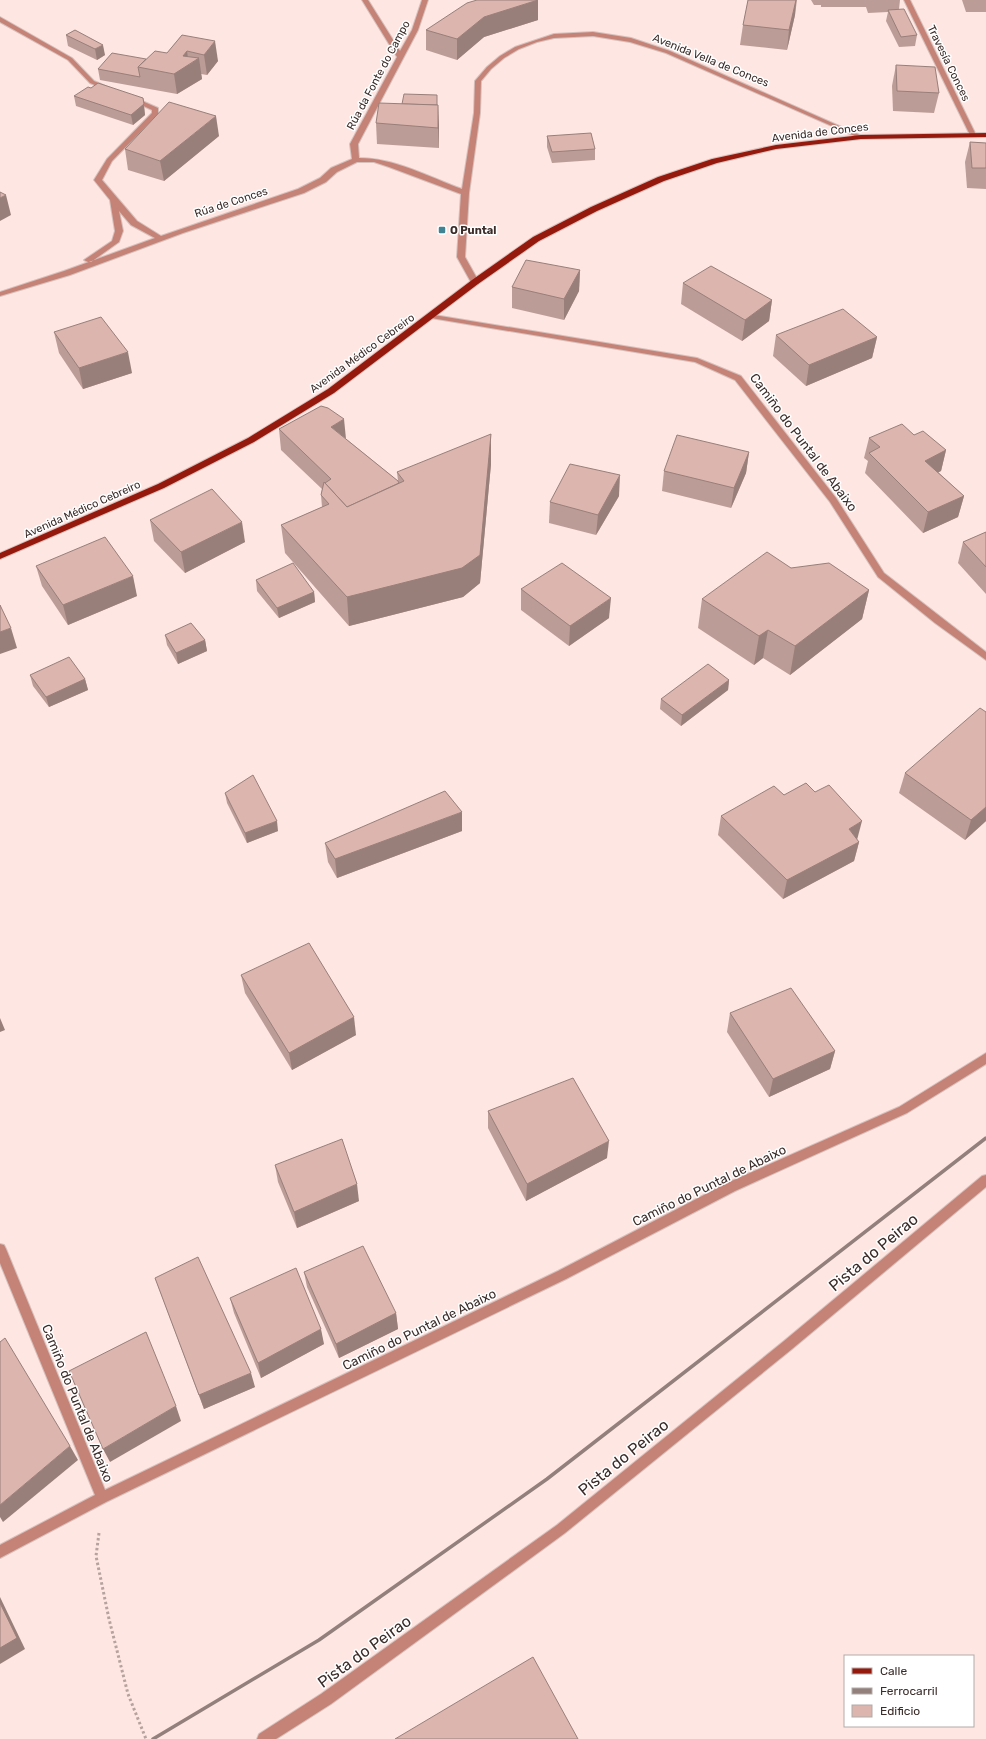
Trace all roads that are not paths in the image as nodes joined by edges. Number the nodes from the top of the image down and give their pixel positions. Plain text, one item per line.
1 (365, 0) edge
2 (425, 0) edge
3 (907, 0) edge
4 (0, 19) edge
5 (401, 58) junction
6 (974, 135) junction
7 (986, 135) edge
8 (861, 137) junction
9 (356, 160) junction
10 (661, 179) joint
11 (465, 193) junction
12 (114, 200) junction
13 (160, 238) junction
14 (67, 273) junction
15 (475, 282) junction
16 (0, 294) edge
17 (431, 316) junction
18 (0, 556) edge
19 (986, 658) edge
20 (986, 1058) edge
21 (986, 1180) edge
22 (0, 1249) edge
23 (102, 1498) junction
24 (0, 1552) edge
25 (264, 1739) edge

1 - 5 street
2 - 5 street, Rúa da Fonte do Campo
3 - 6 street, Travesía Conces
4 - 12 street
5 - 9 street, Rúa da Fonte do Campo
6 - 7 main road, Avenida de Conces
6 - 8 main road, Avenida de Conces
8 - 10 main road, Avenida de Conces
8 - 11 street, Avenida Vella de Conces
9 - 11 street, Rúa de Conces
9 - 13 street, Rúa de Conces
10 - 15 main road, Avenida Médico Cebreiro
11 - 15 street, Avenida Vella de Conces
12 - 13 street
12 - 14 street
13 - 14 street, Rúa de Conces
14 - 16 street, Rúa de Conces
15 - 17 main road, Avenida Médico Cebreiro
17 - 18 main road, Avenida Médico Cebreiro
17 - 19 street, Camiño do Puntal de Abaixo
20 - 23 street, Camiño do Puntal de Abaixo
21 - 25 street, Pista do Peirao
22 - 23 street, Camiño do Puntal de Abaixo
23 - 24 street

